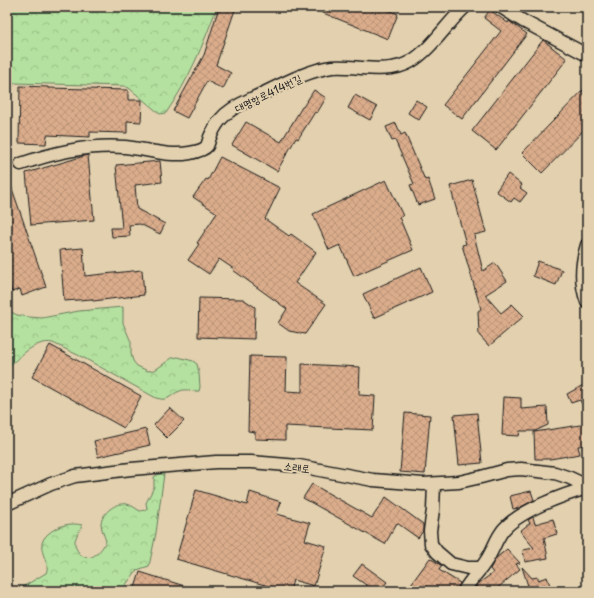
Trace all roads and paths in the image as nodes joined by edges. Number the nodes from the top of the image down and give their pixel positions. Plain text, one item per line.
1 (465, 7) edge
2 (501, 7) edge
3 (587, 55) edge
4 (21, 164) dead end
5 (587, 245) edge
6 (587, 302) edge
7 (434, 484) junction
8 (587, 487) edge
9 (7, 504) edge
10 (481, 568) junction
11 (464, 591) edge

1 - 4 street, 대명항로414번길
2 - 3 street
5 - 6 street
7 - 8 street, 소래로
7 - 9 street, 소래로
7 - 10 street
8 - 10 street, 소래로
10 - 11 street, 소래로

